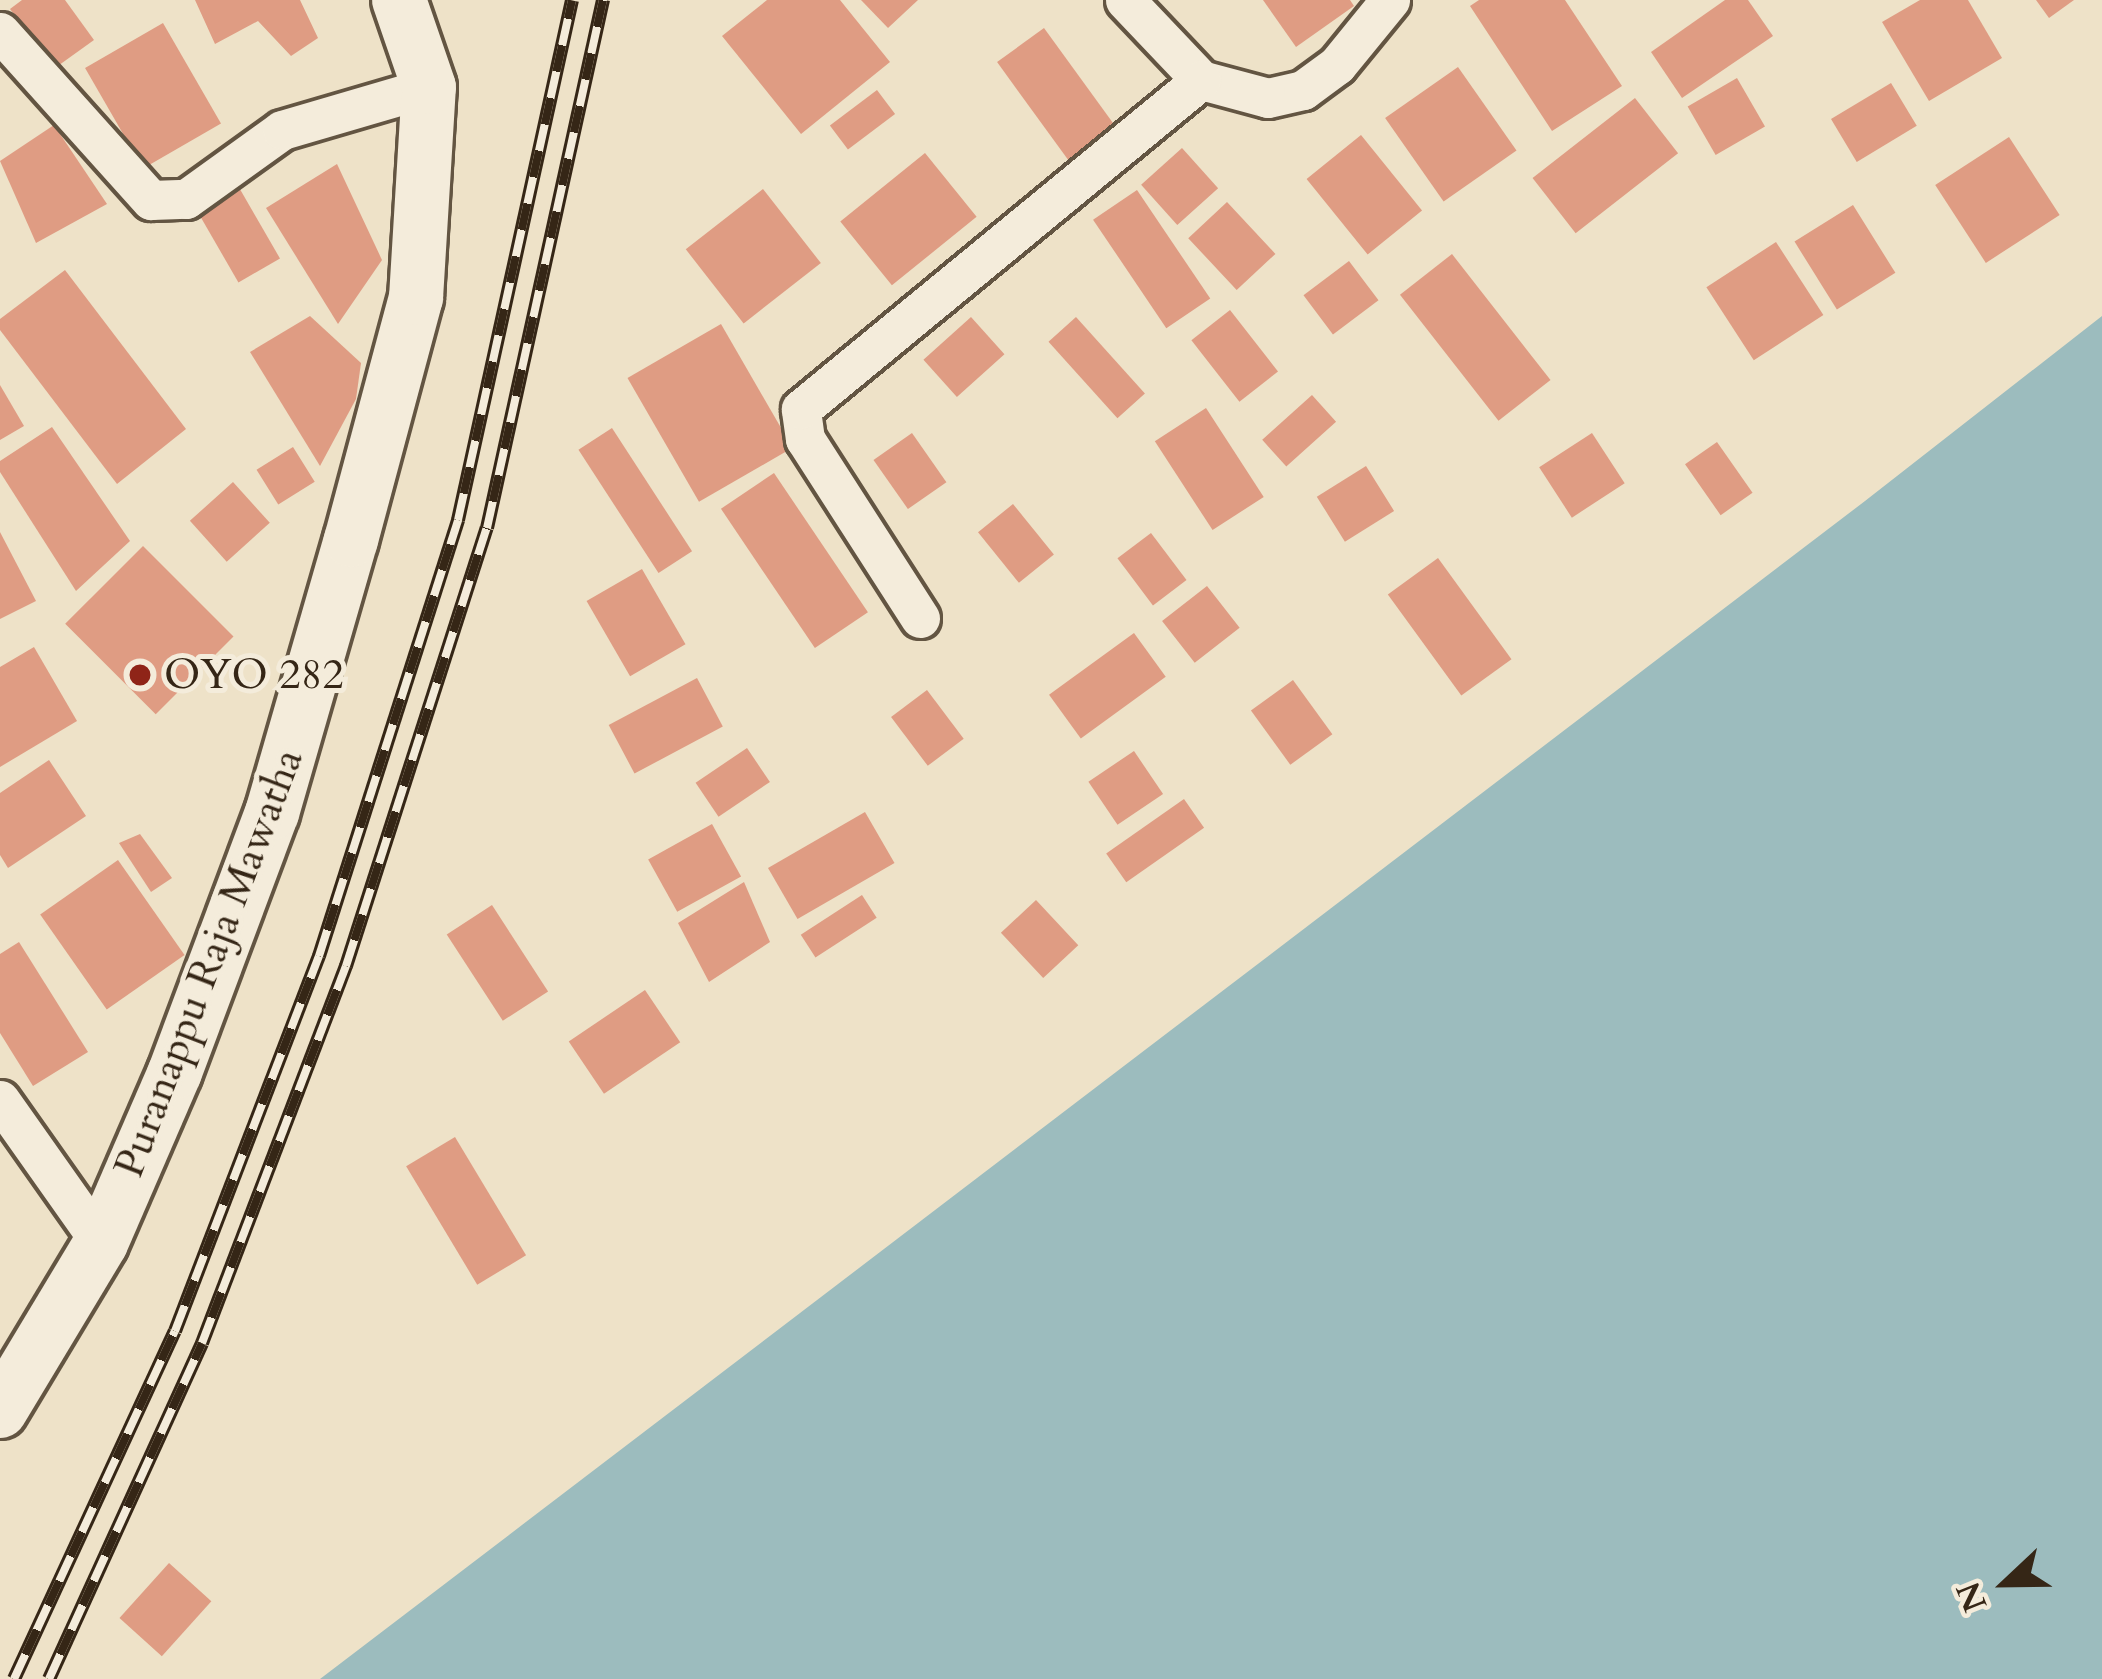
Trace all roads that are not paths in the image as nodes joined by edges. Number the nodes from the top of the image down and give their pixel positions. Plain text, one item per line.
1 (399, 0) edge
2 (1125, 0) edge
3 (1390, 0) edge
4 (0, 32) edge
5 (1201, 80) junction
6 (429, 88) junction
7 (920, 618) dead end
8 (0, 1100) edge
9 (101, 1243) junction
10 (0, 1411) edge

1 - 6 street, Puranappu Raja Mawatha
2 - 5 street
3 - 5 street
4 - 6 street
5 - 7 street
6 - 9 street, Puranappu Raja Mawatha
8 - 9 street
9 - 10 street, Puranappu Raja Mawatha

